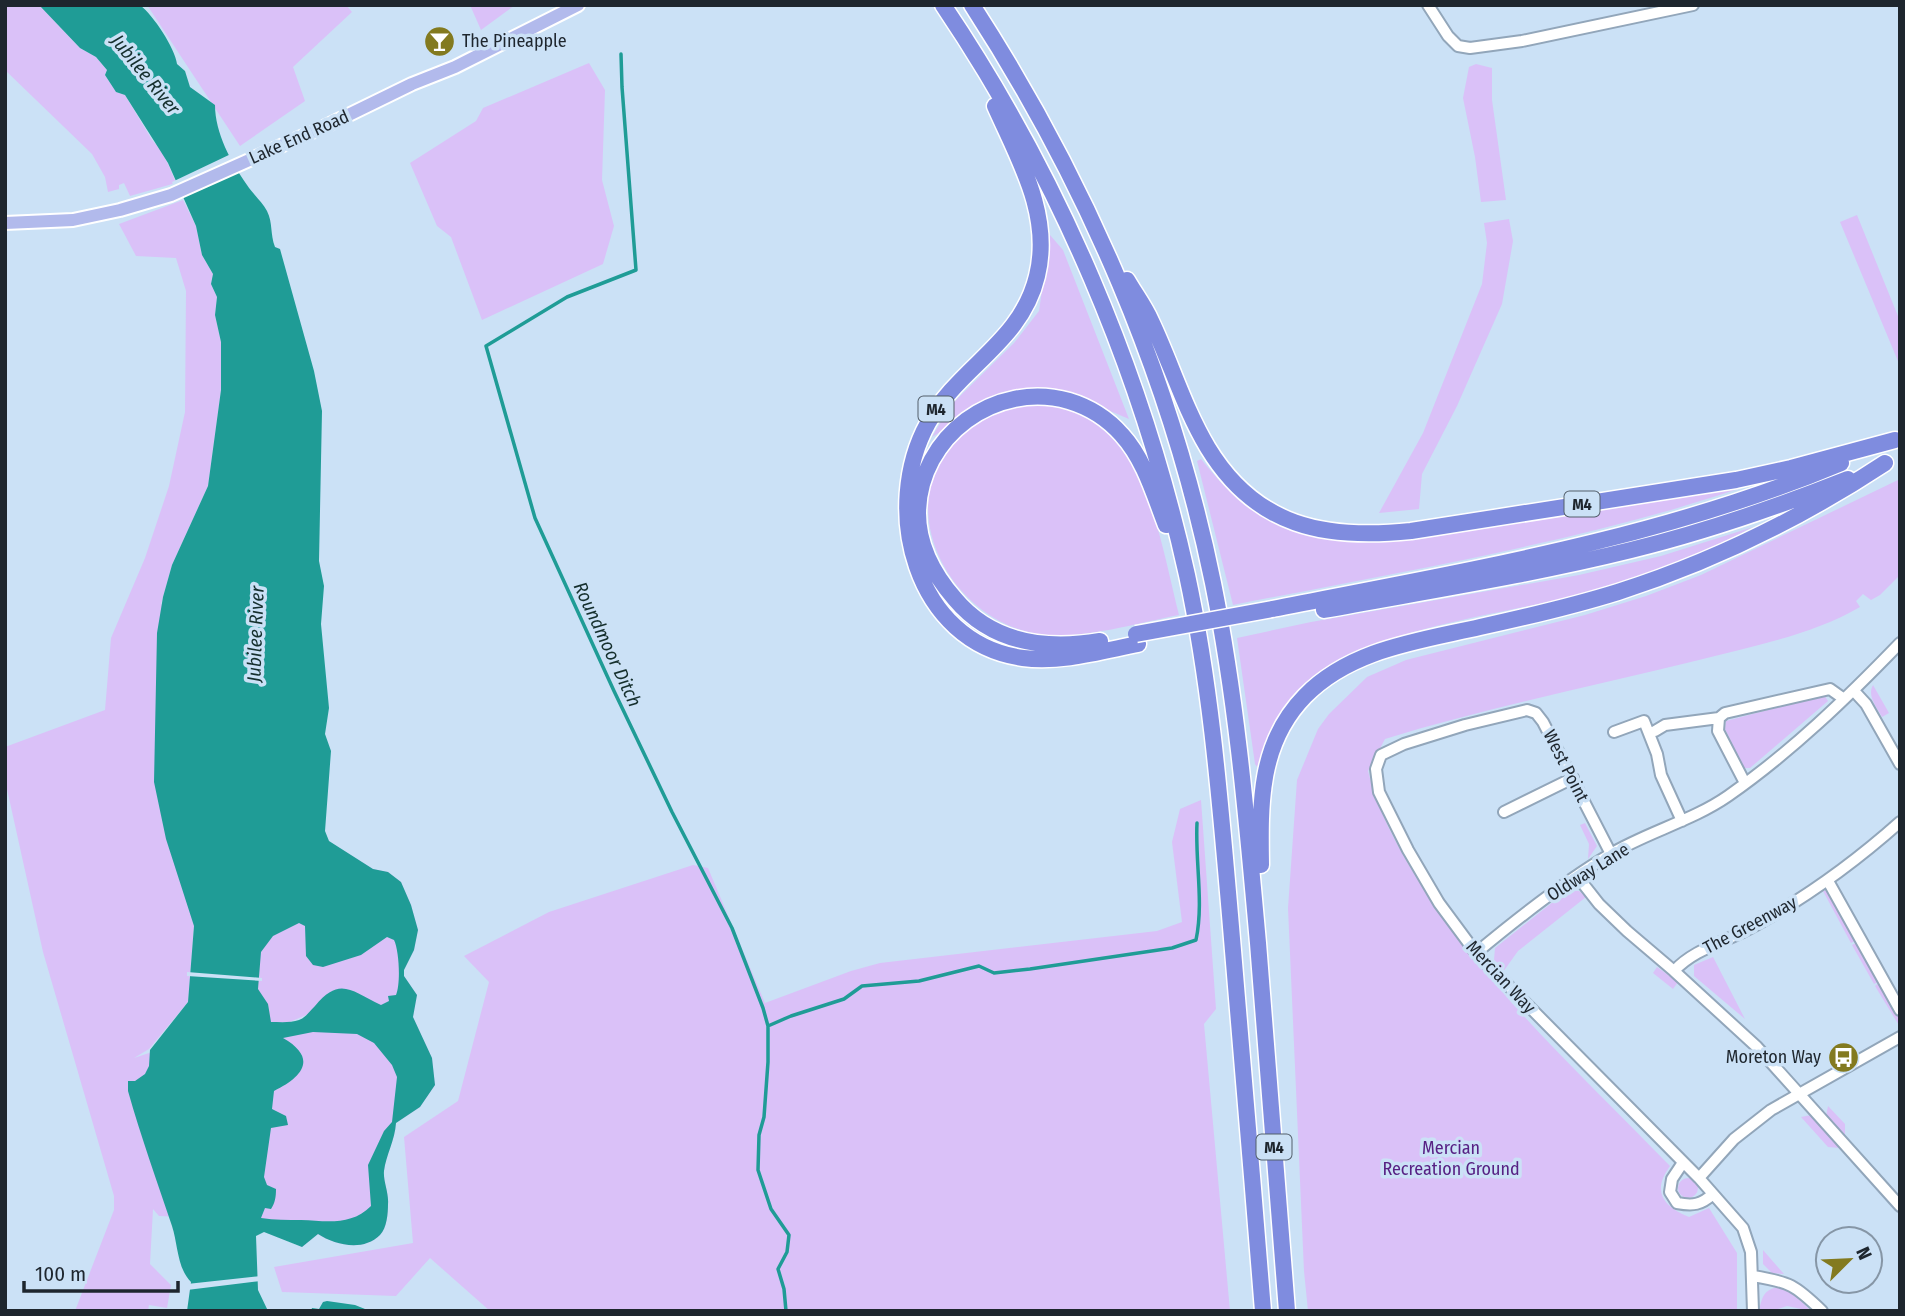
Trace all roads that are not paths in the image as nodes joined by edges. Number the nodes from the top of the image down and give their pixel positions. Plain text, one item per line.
1 (578, 5) edge
2 (943, 5) edge
3 (972, 5) edge
4 (1428, 5) edge
5 (1693, 5) edge
6 (963, 34) junction
7 (5, 223) edge
8 (1098, 233) junction
9 (1897, 439) edge
10 (1892, 460) edge
11 (1187, 578) junction
12 (1273, 614) junction
13 (1137, 639) junction
14 (1900, 643) edge
15 (1854, 691) junction
16 (1844, 699) junction
17 (1719, 718) junction
18 (1655, 731) dead end
19 (1614, 732) dead end
20 (1381, 755) joint
21 (1900, 764) edge
22 (1573, 778) junction
23 (1745, 783) junction
24 (1504, 812) dead end
25 (1682, 821) junction
26 (1900, 822) edge
27 (1611, 854) junction
28 (1577, 876) junction
29 (1828, 881) junction
30 (1476, 953) junction
31 (1674, 971) junction
32 (1261, 983) junction
33 (1900, 1010) edge
34 (1900, 1037) edge
35 (1798, 1093) junction
36 (1682, 1164) junction
37 (1699, 1178) junction
38 (1713, 1194) junction
39 (1900, 1206) edge
40 (1753, 1276) junction
41 (1263, 1311) edge
42 (1287, 1311) edge
43 (1753, 1311) edge
44 (1822, 1311) edge

1 - 7 main road, Lake End Road
2 - 6 highway, M4
3 - 8 highway, M4
4 - 5 street
6 - 11 highway, M4
6 - 13 highway, M4
8 - 9 highway, M4
8 - 32 highway, M4
9 - 12 highway, M4
10 - 12 highway, M4
10 - 32 highway, M4
11 - 13 highway, M4
11 - 41 highway, M4
12 - 13 highway, M4
14 - 15 street, Oldway Lane
15 - 16 street, Oldway Lane
15 - 21 street
16 - 17 street
16 - 23 street, Oldway Lane
17 - 18 street
17 - 23 street
19 - 25 street
20 - 22 street, West Point
20 - 30 street, Mercian Way
22 - 24 street
22 - 27 street, West Point
23 - 25 street, Oldway Lane
25 - 27 street, Oldway Lane
26 - 29 street, The Greenway
27 - 28 street, Oldway Lane
28 - 30 street, Oldway Lane
28 - 31 street
29 - 31 street, The Greenway
29 - 33 street
30 - 36 street, Mercian Way
31 - 35 street
32 - 42 highway, M4
34 - 35 street
35 - 37 street
35 - 39 street
36 - 37 street, Mercian Way
36 - 38 street
37 - 38 street, Mercian Way
38 - 40 street, Mercian Way
40 - 43 street, Mercian Way
40 - 44 street

